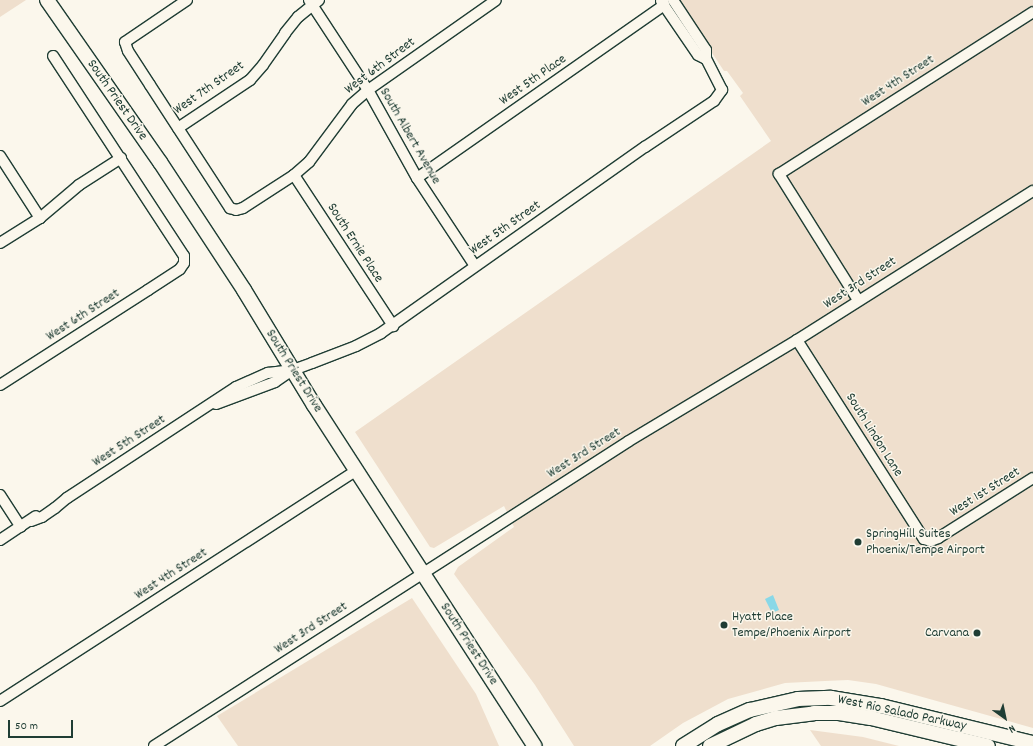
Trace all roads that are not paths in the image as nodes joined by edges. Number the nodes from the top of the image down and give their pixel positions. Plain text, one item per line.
1 (47, 0) edge
2 (188, 0) edge
3 (496, 0) edge
4 (673, 0) edge
5 (313, 2) edge
6 (663, 2) edge
7 (1033, 12) edge
8 (53, 56) dead end
9 (706, 58) junction
10 (368, 90) junction
11 (178, 128) junction
12 (0, 156) edge
13 (121, 158) junction
14 (294, 175) junction
15 (417, 178) junction
16 (1033, 191) edge
17 (40, 218) junction
18 (0, 243) edge
19 (475, 266) junction
20 (180, 269) joint
21 (858, 300) junction
22 (393, 326) junction
23 (797, 340) junction
24 (292, 370) junction
25 (0, 385) edge
26 (357, 470) junction
27 (1033, 478) edge
28 (0, 495) edge
29 (21, 527) junction
30 (0, 540) edge
31 (931, 541) joint
32 (423, 572) junction
33 (831, 698) junction
34 (0, 701) edge
35 (756, 724) junction
36 (1033, 743) edge
37 (154, 746) edge
38 (535, 746) edge
39 (683, 746) edge
40 (710, 746) edge
41 (988, 746) edge
42 (1011, 746) edge
43 (1017, 746) edge

1 - 24 main road, South Priest Drive
2 - 11 street
3 - 10 street, West 6th Street
4 - 9 street
5 - 10 street, South Albert Avenue
5 - 11 street, West 7th Street
6 - 9 street
6 - 15 street, West 5th Place
7 - 21 street, West 4th Street
8 - 13 street, South Priest Drive
9 - 19 street, West 5th Street
10 - 14 street, West 6th Street
10 - 15 street, South Albert Avenue
11 - 14 street, West 6th Street
12 - 17 street
13 - 17 street
13 - 20 street, South Priest Drive
14 - 22 street, South Ernie Place
15 - 19 street, South Albert Avenue
16 - 21 street, West 3rd Street
17 - 18 street
19 - 22 street, West 5th Street
20 - 25 street, West 6th Street
21 - 23 street, West 3rd Street
22 - 24 street, West 5th Street
23 - 31 street, South Lindon Lane
23 - 32 street, West 3rd Street
24 - 26 main road, South Priest Drive
24 - 29 street, West 5th Street
26 - 32 main road, South Priest Drive
26 - 34 street, West 4th Street
27 - 31 street, West 1st Street
28 - 29 street
29 - 30 street, West 5th Street
32 - 37 street, West 3rd Street
32 - 38 main road, South Priest Drive
33 - 35 main road
33 - 36 main road, West Rio Salado Parkway
33 - 39 main road, West Rio Salado Parkway
35 - 40 main road, West Rio Salado Parkway
35 - 41 main road, West Rio Salado Parkway
42 - 43 main road

